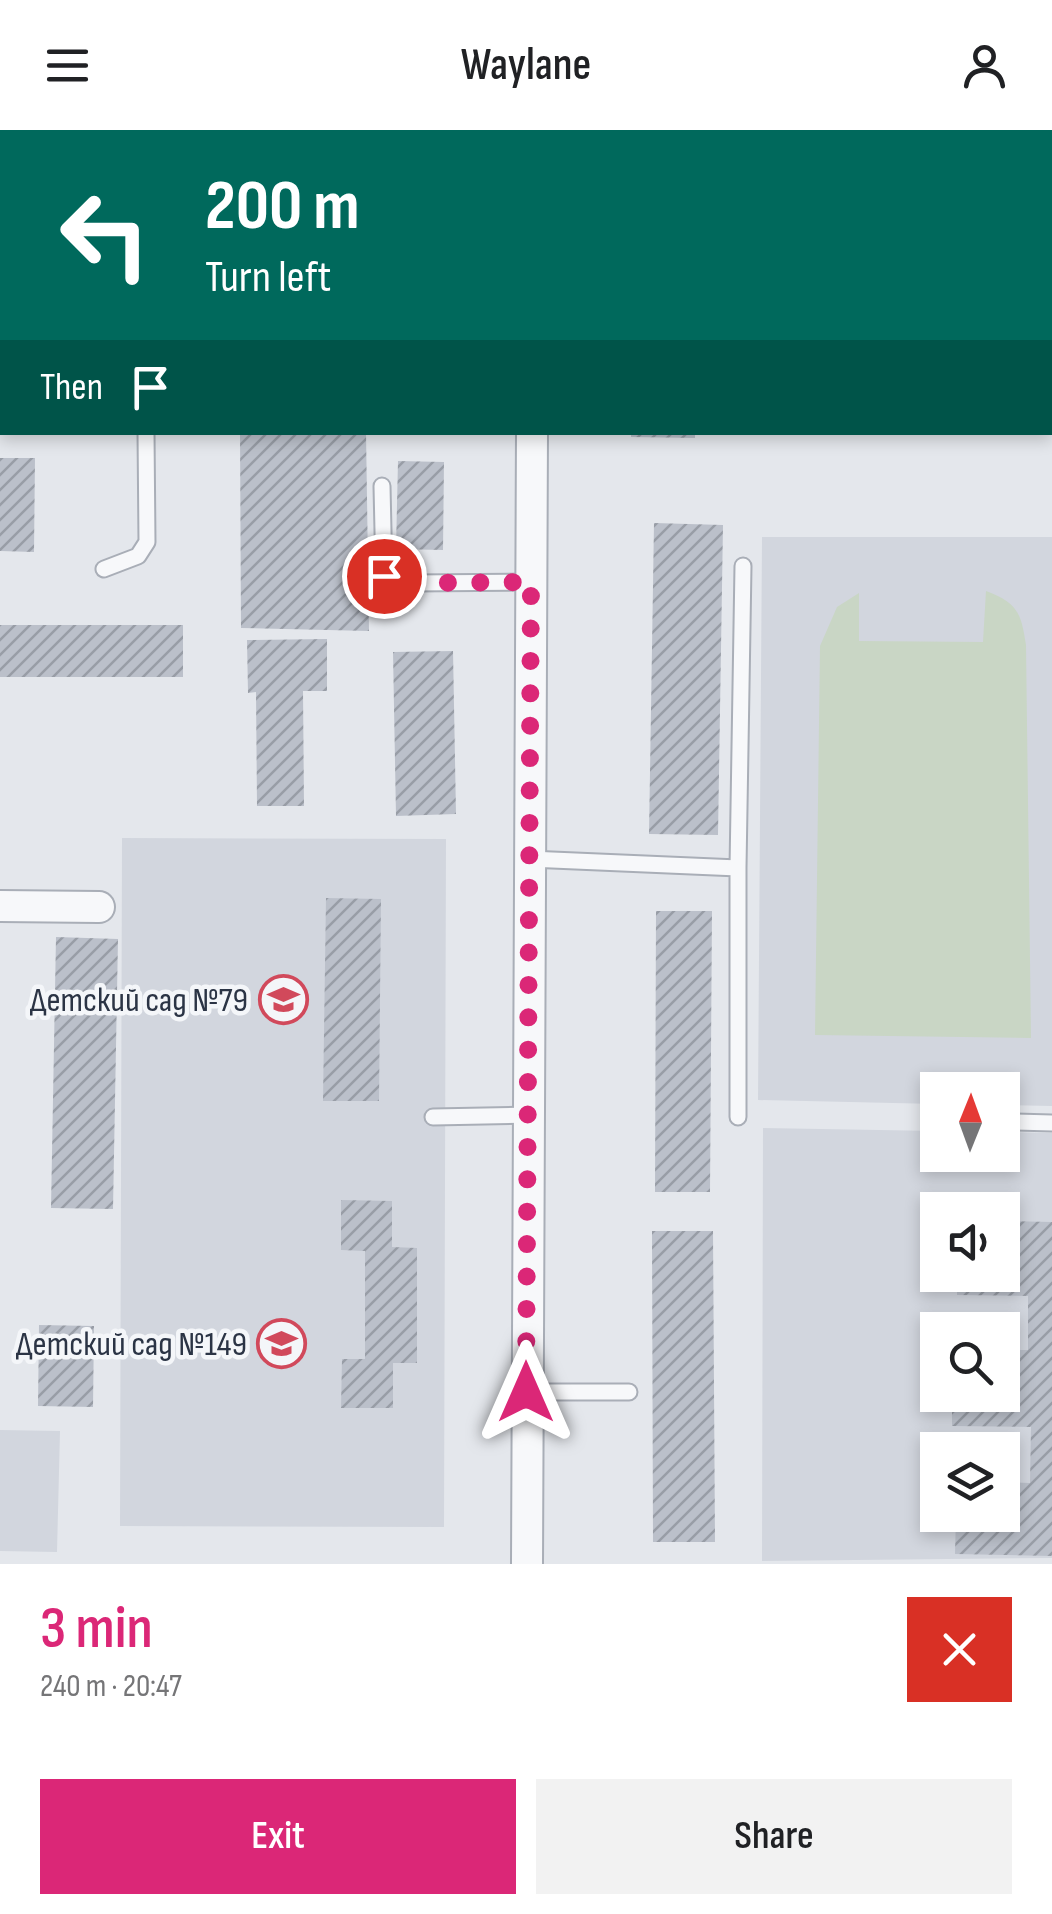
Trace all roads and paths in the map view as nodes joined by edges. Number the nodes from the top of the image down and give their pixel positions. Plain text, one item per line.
1 (146, 435) edge
2 (532, 435) edge
3 (382, 486) dead end
4 (743, 566) dead end
5 (104, 569) dead end
6 (531, 582) junction
7 (530, 859) junction
8 (738, 868) junction
9 (0, 906) edge
10 (99, 907) dead end
11 (528, 1115) junction
12 (433, 1117) dead end
13 (738, 1117) dead end
14 (1020, 1122) edge
15 (1052, 1123) edge
16 (526, 1392) junction
17 (629, 1392) dead end
18 (527, 1564) edge

1 - 5 lane
2 - 6 street
3 - 6 lane
4 - 8 lane
6 - 7 street
7 - 8 lane
7 - 11 street
8 - 13 lane
9 - 10 street
11 - 12 lane
11 - 16 street
14 - 15 lane
16 - 17 lane
16 - 18 street

